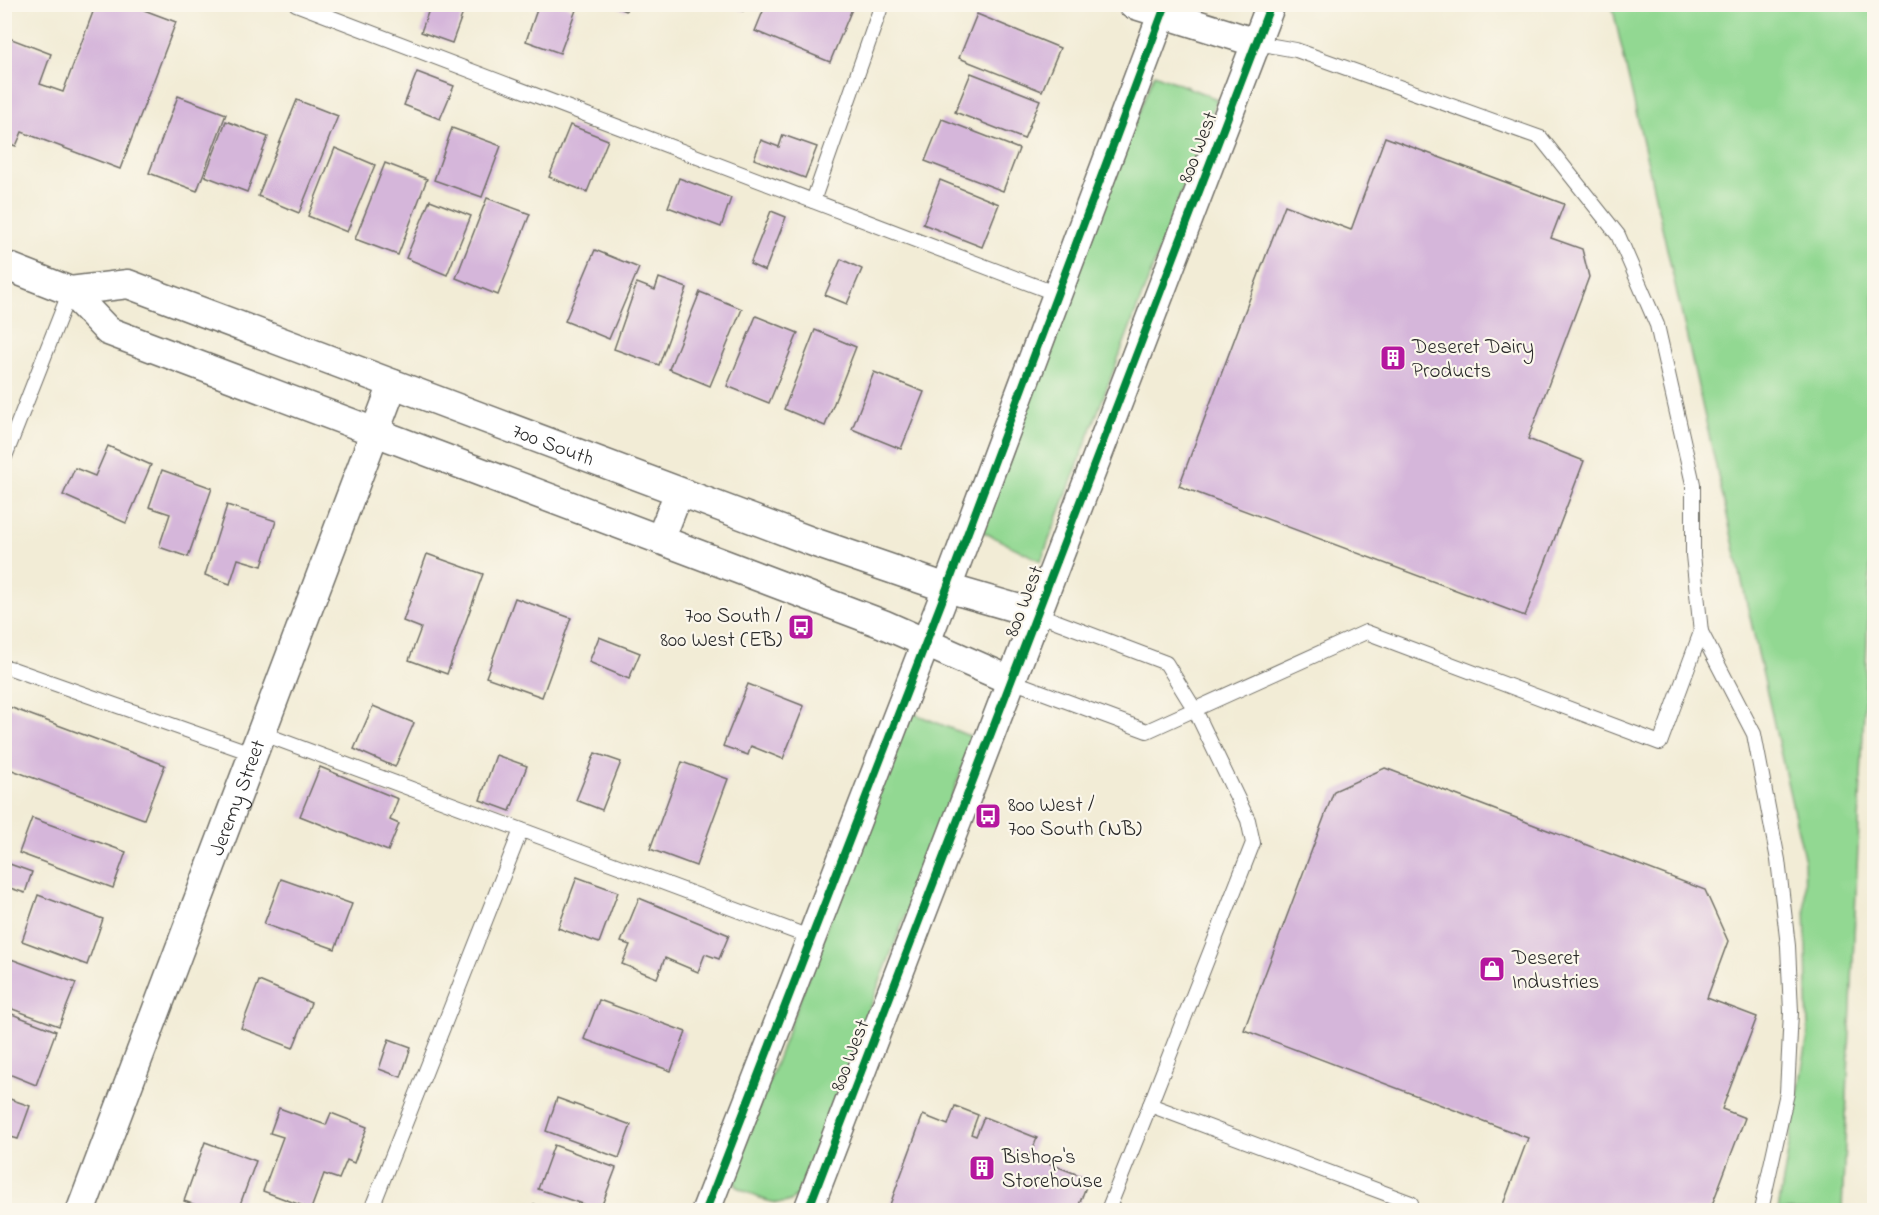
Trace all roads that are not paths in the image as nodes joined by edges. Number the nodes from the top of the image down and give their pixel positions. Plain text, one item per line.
1 (296, 4) edge
2 (882, 4) edge
3 (1132, 4) edge
4 (1271, 4) edge
5 (1164, 10) edge
6 (1257, 43) junction
7 (813, 201) junction
8 (4, 265) edge
9 (70, 291) junction
10 (1058, 294) junction
11 (393, 384) junction
12 (375, 432) junction
13 (4, 459) edge
14 (679, 492) junction
15 (660, 540) junction
16 (947, 588) junction
17 (1037, 614) junction
18 (1701, 632) junction
19 (925, 643) junction
20 (10, 668) dead end
21 (1012, 681) junction
22 (1195, 711) junction
23 (257, 744) junction
24 (520, 830) junction
25 (812, 938) junction
26 (1150, 1105) junction
27 (81, 1210) edge
28 (371, 1210) edge
29 (706, 1210) edge
30 (808, 1210) edge
31 (1108, 1210) edge
32 (1408, 1210) edge
33 (1761, 1210) edge

1 - 7 lane
2 - 7 lane
3 - 5 street
4 - 6 street, 800 West
5 - 6 street
5 - 10 street
6 - 17 street, 800 West
6 - 18 lane
7 - 10 lane
8 - 9 street, 700 South
9 - 11 street, 700 South
9 - 12 street, 700 South
9 - 13 lane
10 - 16 street
11 - 12 street, Jeremy Street
11 - 14 street, 700 South
12 - 15 street, 700 South
12 - 23 street, Jeremy Street
14 - 15 street
14 - 16 street, 700 South
15 - 19 street, 700 South
16 - 17 street, 700 South
16 - 19 street
17 - 21 street, 800 West
17 - 22 lane
18 - 22 lane
18 - 33 lane
19 - 21 street, 700 South
19 - 25 street
20 - 23 lane
21 - 22 lane
21 - 30 street, 800 West
22 - 26 lane
23 - 24 lane
23 - 27 street, Jeremy Street
24 - 25 lane
24 - 28 lane
25 - 29 street
26 - 31 lane
26 - 32 lane

